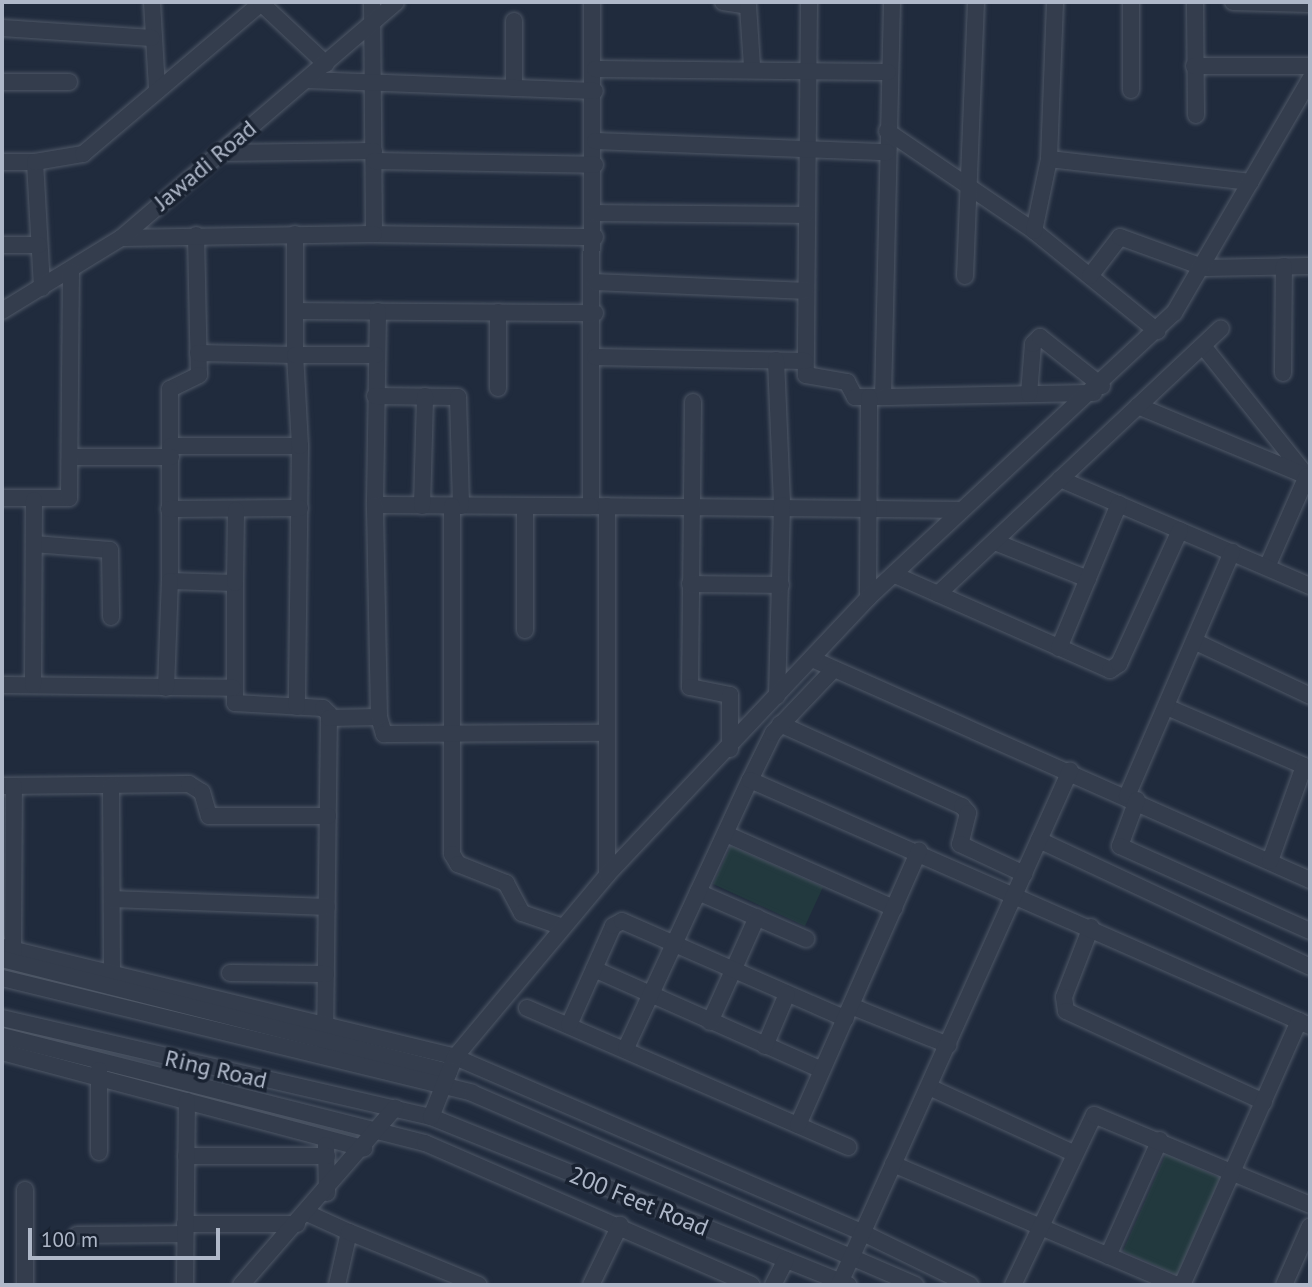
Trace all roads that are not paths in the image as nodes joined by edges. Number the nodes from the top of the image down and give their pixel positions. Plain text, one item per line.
1 (152, 2) edge
2 (260, 2) edge
3 (372, 2) edge
4 (396, 2) edge
5 (592, 2) edge
6 (723, 2) edge
7 (809, 2) edge
8 (892, 2) edge
9 (976, 2) edge
10 (1055, 2) edge
11 (1131, 2) edge
12 (1195, 2) edge
13 (1233, 2) edge
14 (1310, 4) edge
15 (513, 21) dead end
16 (373, 23) junction
17 (2, 28) edge
18 (152, 37) junction
19 (326, 64) junction
20 (1194, 66) junction
21 (1310, 66) edge
22 (752, 67) junction
23 (595, 69) junction
24 (806, 69) junction
25 (888, 72) junction
26 (1310, 79) edge
27 (307, 80) junction
28 (2, 82) edge
29 (69, 82) dead end
30 (373, 83) junction
31 (513, 88) junction
32 (157, 90) junction
33 (1131, 90) dead end
34 (595, 91) junction
35 (1305, 100) edge
36 (1196, 115) dead end
37 (887, 131) junction
38 (595, 141) junction
39 (807, 147) junction
40 (887, 152) junction
41 (219, 153) junction
42 (374, 156) junction
43 (1049, 159) junction
44 (2, 162) edge
45 (36, 162) junction
46 (595, 165) junction
47 (1251, 182) junction
48 (966, 184) junction
49 (595, 213) junction
50 (806, 215) junction
51 (1034, 231) junction
52 (295, 234) junction
53 (374, 234) junction
54 (196, 235) junction
55 (595, 237) junction
56 (121, 238) junction
57 (40, 245) junction
58 (2, 246) edge
59 (1284, 266) junction
60 (1310, 266) edge
61 (1205, 268) junction
62 (71, 271) junction
63 (965, 276) dead end
64 (1090, 276) junction
65 (595, 282) junction
66 (42, 288) junction
67 (806, 290) junction
68 (2, 311) edge
69 (295, 311) junction
70 (378, 311) junction
71 (498, 312) junction
72 (595, 313) junction
73 (1221, 328) dead end
74 (1157, 331) junction
75 (1202, 346) junction
76 (198, 353) junction
77 (295, 355) junction
78 (376, 355) junction
79 (595, 357) junction
80 (776, 360) junction
81 (805, 361) junction
82 (1283, 373) dead end
83 (498, 388) dead end
84 (1098, 390) junction
85 (1029, 394) junction
86 (375, 396) junction
87 (425, 396) junction
88 (876, 397) junction
89 (693, 402) dead end
90 (1138, 406) junction
91 (300, 446) junction
92 (171, 452) junction
93 (71, 457) junction
94 (1309, 478) edge
95 (1060, 479) junction
96 (2, 498) edge
97 (34, 500) junction
98 (1119, 504) junction
99 (375, 505) junction
100 (690, 505) junction
101 (782, 505) junction
102 (422, 506) junction
103 (457, 506) junction
104 (599, 506) junction
105 (300, 508) junction
106 (526, 508) junction
107 (170, 509) junction
108 (236, 509) junction
109 (869, 509) junction
110 (961, 510) junction
111 (1181, 530) junction
112 (995, 542) junction
113 (34, 544) junction
114 (1232, 552) junction
115 (1267, 567) junction
116 (895, 575) junction
117 (1087, 579) junction
118 (170, 581) junction
119 (235, 583) junction
120 (690, 584) junction
121 (781, 585) junction
122 (1310, 586) edge
123 (938, 594) junction
124 (868, 597) junction
125 (111, 617) dead end
126 (525, 630) dead end
127 (1196, 642) junction
128 (1059, 648) junction
129 (811, 659) junction
130 (833, 670) junction
131 (2, 685) edge
132 (33, 685) junction
133 (166, 688) junction
134 (233, 688) junction
135 (777, 696) junction
136 (1310, 696) edge
137 (298, 707) junction
138 (1169, 708) junction
139 (379, 717) junction
140 (329, 718) junction
141 (780, 724) junction
142 (454, 730) junction
143 (607, 733) junction
144 (730, 749) junction
145 (1307, 759) edge
146 (1070, 771) junction
147 (750, 780) junction
148 (8, 786) edge
149 (111, 786) junction
150 (1132, 798) junction
151 (328, 816) junction
152 (726, 834) junction
153 (1039, 840) junction
154 (919, 851) junction
155 (1270, 861) junction
156 (1024, 874) junction
157 (607, 875) junction
158 (1310, 880) edge
159 (698, 892) junction
160 (1016, 893) junction
161 (112, 900) junction
162 (327, 907) junction
163 (894, 908) junction
164 (757, 918) junction
165 (563, 927) junction
166 (1091, 927) junction
167 (1310, 931) edge
168 (806, 939) dead end
169 (674, 945) junction
170 (7, 954) edge
171 (1310, 967) edge
172 (594, 969) junction
173 (732, 970) junction
174 (230, 973) dead end
175 (327, 974) junction
176 (2, 978) edge
177 (112, 981) junction
178 (787, 994) junction
179 (650, 996) junction
180 (527, 1008) dead end
181 (848, 1013) junction
182 (2, 1018) edge
183 (710, 1022) junction
184 (1305, 1023) edge
185 (569, 1025) junction
186 (325, 1035) junction
187 (2, 1036) edge
188 (948, 1045) junction
189 (765, 1046) junction
190 (626, 1048) junction
191 (2, 1052) edge
192 (99, 1060) junction
193 (822, 1070) junction
194 (449, 1071) junction
195 (99, 1078) junction
196 (929, 1087) junction
197 (187, 1101) junction
198 (1265, 1102) junction
199 (395, 1108) junction
200 (431, 1117) junction
201 (798, 1125) junction
202 (377, 1131) junction
203 (325, 1136) junction
204 (1160, 1140) junction
205 (848, 1147) dead end
206 (364, 1148) junction
207 (99, 1152) dead end
208 (1073, 1153) junction
209 (186, 1156) junction
210 (327, 1156) junction
211 (894, 1164) junction
212 (1234, 1172) junction
213 (25, 1190) dead end
214 (327, 1193) junction
215 (1310, 1205) edge
216 (302, 1218) junction
217 (1041, 1223) junction
218 (620, 1225) junction
219 (1310, 1226) edge
220 (186, 1229) junction
221 (349, 1232) junction
222 (863, 1233) junction
223 (77, 1235) dead end
224 (1108, 1255) junction
225 (853, 1256) junction
226 (786, 1260) junction
227 (843, 1284) edge
228 (25, 1285) edge
229 (186, 1285) edge
230 (241, 1285) edge
231 (337, 1285) edge
232 (479, 1285) edge
233 (591, 1285) edge
234 (751, 1285) edge
235 (773, 1285) edge
236 (915, 1285) edge
237 (970, 1285) edge
238 (1013, 1285) edge
239 (1179, 1285) edge
240 (1284, 1285) edge

1 - 18 street
2 - 19 street
2 - 32 street
3 - 16 street
4 - 16 street, Jawadi Road
5 - 23 street
6 - 22 street
7 - 24 street
8 - 25 street
9 - 48 street
10 - 43 street
11 - 33 street
12 - 20 street
13 - 14 street
15 - 31 street
16 - 19 street, Jawadi Road
16 - 30 street
17 - 18 street
18 - 32 street
19 - 27 street, Jawadi Road
20 - 21 street
20 - 36 street
22 - 23 street
22 - 24 street
23 - 34 street
24 - 25 street
24 - 39 street
25 - 37 street
26 - 35 street
27 - 30 street
27 - 41 street, Jawadi Road
28 - 29 street
30 - 31 street
30 - 42 street
31 - 34 street
32 - 45 street
34 - 38 street
35 - 47 street
37 - 40 street
37 - 48 street
38 - 39 street
38 - 46 street
39 - 40 street
39 - 50 street
40 - 88 street
41 - 42 street
41 - 56 street, Jawadi Road
42 - 46 street
42 - 53 street
43 - 47 street
43 - 51 street
44 - 45 street
45 - 57 street
46 - 49 street
47 - 61 street
48 - 51 street
48 - 63 street
49 - 50 street
49 - 55 street
50 - 67 street
51 - 64 street
52 - 53 street
52 - 54 street
52 - 69 street
53 - 55 street
54 - 56 street
54 - 76 street
55 - 65 street
56 - 62 street, Jawadi Road
57 - 58 street
57 - 66 street
59 - 60 street
59 - 61 street
59 - 82 street
61 - 64 street
61 - 74 street
62 - 66 street, Jawadi Road
62 - 93 street
64 - 74 street
65 - 67 street
65 - 72 street
66 - 68 street, Jawadi Road
67 - 81 street
69 - 70 street
69 - 77 street
70 - 71 street
70 - 78 street
71 - 72 street
71 - 83 street
72 - 79 street
73 - 75 street
74 - 84 street
75 - 90 street
75 - 94 street
76 - 77 street
76 - 92 street
77 - 78 street
77 - 91 street
78 - 86 street
79 - 80 street
79 - 104 street
80 - 81 street
80 - 101 street
81 - 88 street
84 - 85 street
84 - 85 street
84 - 110 street
85 - 88 street
86 - 87 street
86 - 99 street
87 - 102 street
87 - 103 street
88 - 109 street
89 - 100 street
90 - 94 street
90 - 95 street
91 - 92 street
91 - 105 street
92 - 93 street
92 - 107 street
93 - 97 street
94 - 115 street
95 - 98 street
95 - 112 street
96 - 97 street
97 - 113 street
98 - 111 street
98 - 117 street
99 - 102 street
99 - 139 street
100 - 101 street
100 - 104 street
100 - 120 street
101 - 109 street
101 - 121 street
102 - 103 street
103 - 106 street
103 - 142 street
104 - 106 street
104 - 143 street
105 - 108 street
105 - 137 street
106 - 126 street
107 - 108 street
107 - 118 street
108 - 119 street
109 - 110 street
109 - 124 street
110 - 116 street
111 - 114 street
111 - 128 street
112 - 117 street
112 - 123 street
113 - 125 street
113 - 132 street
114 - 115 street
114 - 127 street
115 - 122 street
116 - 123 street
116 - 124 street
117 - 128 street
118 - 119 street
118 - 133 street
119 - 134 street
120 - 121 street
120 - 144 street
121 - 135 street
123 - 128 street
124 - 129 street
127 - 136 street
127 - 138 street
129 - 130 street
129 - 135 street
130 - 141 street
130 - 146 street
131 - 132 street
132 - 133 street
133 - 134 street
134 - 137 street
135 - 144 street
137 - 140 street
138 - 145 street
138 - 150 street
139 - 140 street
139 - 142 street
140 - 151 street
141 - 147 street
141 - 156 street
142 - 143 street
142 - 165 street
143 - 157 street
144 - 157 street
145 - 155 street
146 - 150 street
146 - 153 street
147 - 152 street
147 - 154 street
148 - 149 street
148 - 170 street
149 - 151 street
149 - 161 street
150 - 155 street
150 - 167 street
151 - 162 street
152 - 159 street
152 - 163 street
153 - 156 street
153 - 171 street
154 - 160 street
154 - 163 street
155 - 158 street
156 - 160 street
157 - 165 street
159 - 164 street
159 - 169 street
160 - 166 street
160 - 188 street
161 - 162 street
161 - 177 street
162 - 175 street
163 - 181 street
164 - 168 street
164 - 173 street
165 - 194 street
166 - 184 street
166 - 198 street
169 - 172 street
169 - 173 street
169 - 179 street
170 - 177 street
172 - 179 street
172 - 185 street
173 - 178 street
173 - 183 street
174 - 175 street
175 - 186 street
176 - 194 street
177 - 186 street
178 - 181 street
178 - 189 street
179 - 183 street
179 - 190 street
180 - 185 street
181 - 188 street
181 - 193 street
182 - 199 street, Ring Road
183 - 189 street
184 - 198 street
185 - 190 street
186 - 194 street
187 - 192 street
188 - 196 street
189 - 193 street
190 - 201 street
191 - 195 street
192 - 195 street
192 - 202 street
193 - 201 street
194 - 200 street
194 - 222 street
194 - 225 street
195 - 197 street
195 - 207 street
196 - 208 street
196 - 211 street
197 - 203 street
197 - 209 street
198 - 212 street
199 - 200 street, Ring Road
199 - 202 street
200 - 226 street, 200 Feet Road
201 - 205 street
202 - 206 street
202 - 218 street
203 - 206 street
203 - 210 street
204 - 208 street
204 - 212 street
204 - 224 street
206 - 214 street
208 - 217 street
209 - 210 street
209 - 220 street
210 - 214 street
211 - 217 street
211 - 222 street
212 - 215 street
212 - 239 street
213 - 228 street
214 - 216 street
216 - 220 street
216 - 221 street
216 - 230 street
217 - 224 street
217 - 238 street
218 - 233 street
218 - 234 street
219 - 240 street
220 - 223 street
220 - 229 street
221 - 231 street
221 - 232 street
222 - 225 street
222 - 237 street
224 - 239 street
225 - 227 street
225 - 236 street
226 - 227 street, 200 Feet Road
226 - 235 street

